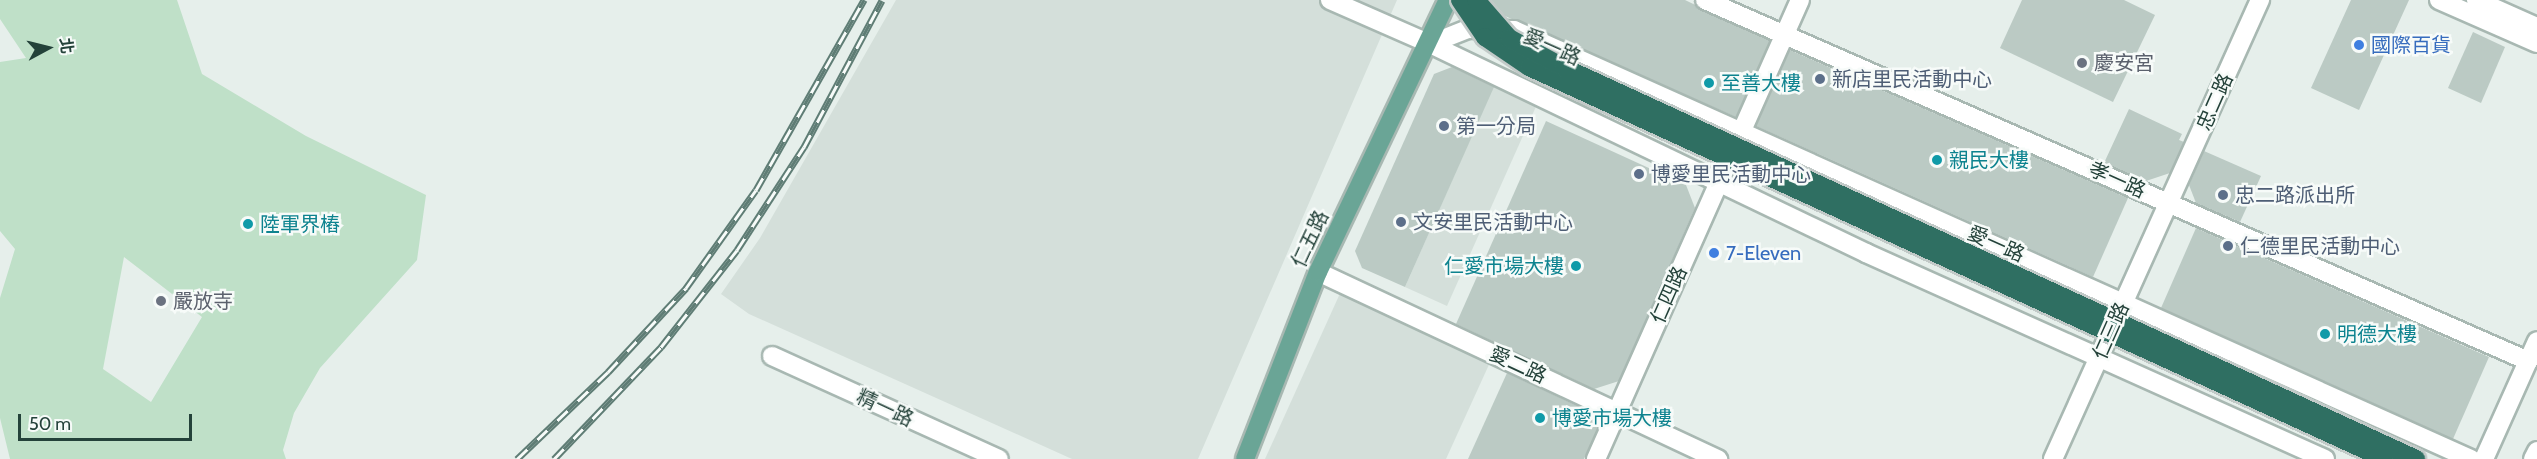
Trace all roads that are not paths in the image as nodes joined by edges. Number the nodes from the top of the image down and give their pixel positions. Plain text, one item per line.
1 (1330, 0) edge
2 (1448, 0) edge
3 (1460, 0) edge
4 (1476, 0) edge
5 (1705, 0) edge
6 (1800, 0) edge
7 (2260, 0) edge
8 (2439, 0) edge
9 (2476, 0) edge
10 (2537, 27) edge
11 (1784, 35) junction
12 (2537, 43) edge
13 (1430, 44) junction
14 (1742, 131) junction
15 (1719, 181) junction
16 (2170, 203) junction
17 (1318, 272) junction
18 (2125, 302) junction
19 (2537, 340) edge
20 (772, 356) dead end
21 (2100, 357) junction
22 (2528, 361) junction
23 (1618, 411) junction
24 (2537, 451) edge
25 (999, 459) edge
26 (1245, 459) edge
27 (1596, 459) edge
28 (1718, 459) edge
29 (2053, 459) edge
30 (2325, 459) edge
31 (2385, 459) edge
32 (2416, 459) edge
33 (2471, 459) edge
34 (2484, 459) edge
35 (2533, 459) edge

1 - 13 street
2 - 13 main road, 仁五路
3 - 31 highway, bridge
4 - 32 highway, bridge
5 - 11 street, 孝一路
6 - 11 street, 仁四路
7 - 16 street, 忠二路
8 - 12 street
9 - 10 street
11 - 14 street, 仁四路
11 - 16 street, 孝一路
13 - 14 street, 愛一路
13 - 15 street
13 - 17 main road, 仁五路
14 - 15 street, 仁四路
14 - 18 street, 愛一路
15 - 21 street
15 - 23 street, 仁四路
16 - 18 street, 仁三路
16 - 22 street, 孝一路
17 - 23 street, 愛二路
17 - 26 main road, 仁五路
18 - 21 street, 仁三路
18 - 33 street, 愛一路
19 - 22 street
20 - 25 street, 精一路
21 - 29 street, 仁三路
21 - 30 street
22 - 34 street
23 - 27 street, 仁四路
23 - 28 street, 愛二路
24 - 35 street

